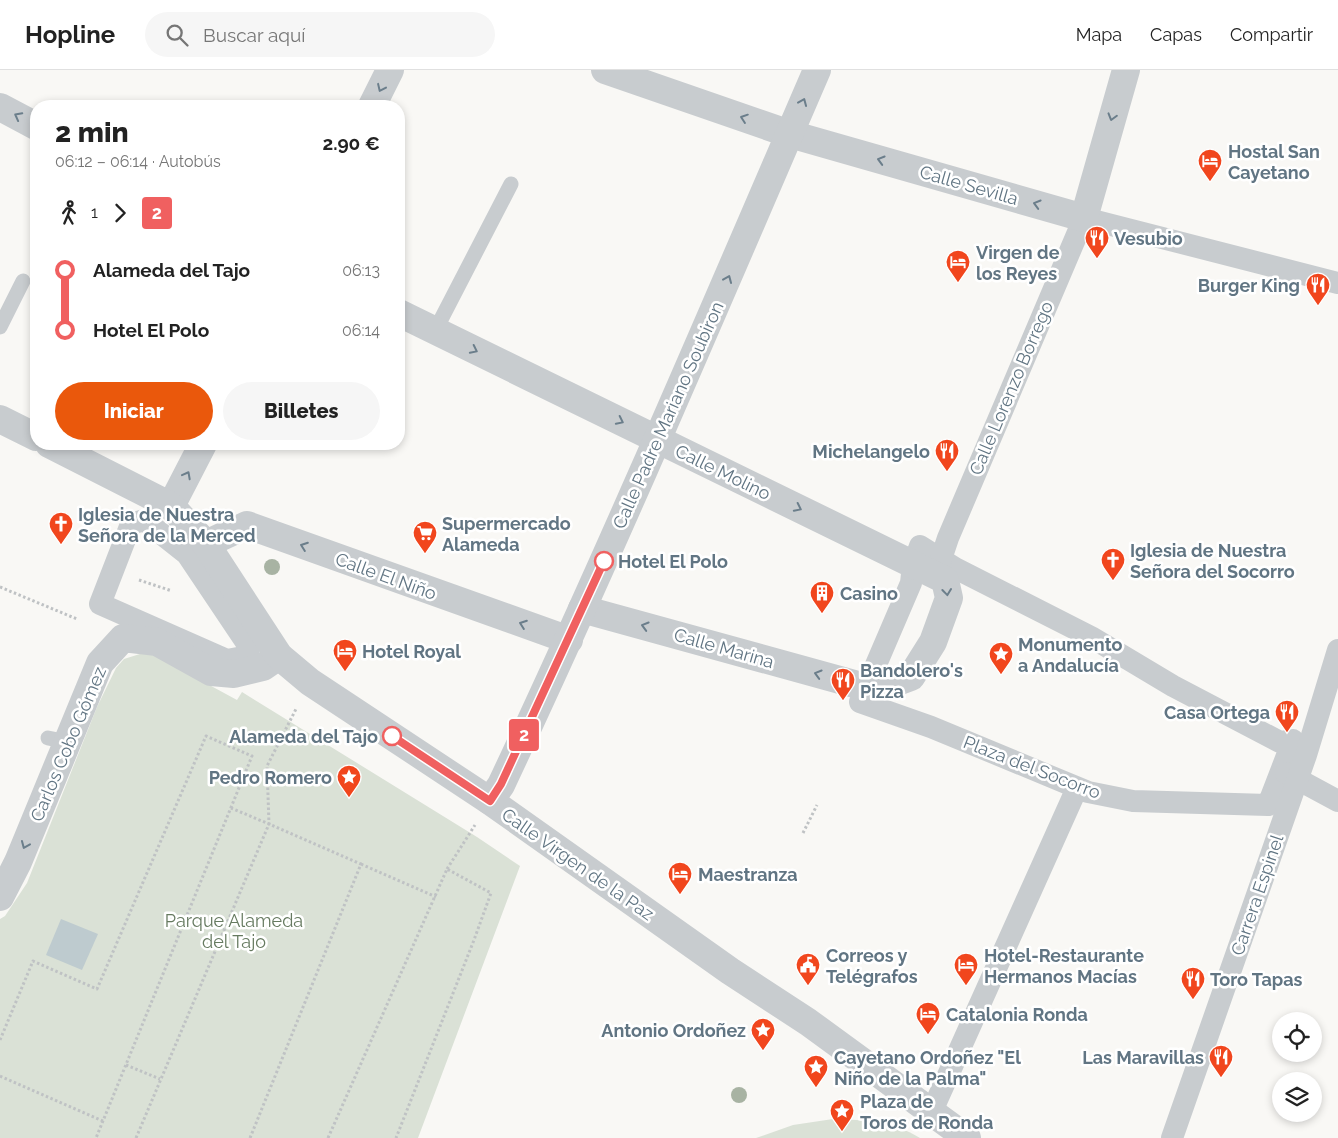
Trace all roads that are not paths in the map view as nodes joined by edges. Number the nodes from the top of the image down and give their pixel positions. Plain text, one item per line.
1 (390, 70) edge
2 (605, 70) edge
3 (817, 70) edge
4 (1126, 70) edge
5 (375, 100) edge
6 (0, 107) edge
7 (30, 123) edge
8 (790, 134) junction
9 (511, 184) dead end
10 (1084, 218) junction
11 (23, 281) dead end
12 (1338, 283) edge
13 (405, 316) edge
14 (0, 327) edge
15 (435, 331) junction
16 (0, 419) edge
17 (30, 434) edge
18 (659, 440) junction
19 (61, 450) edge
20 (200, 450) edge
21 (171, 506) junction
22 (131, 524) joint
23 (206, 544) junction
24 (941, 559) junction
25 (913, 564) junction
26 (582, 609) junction
27 (569, 640) junction
28 (1338, 650) edge
29 (279, 656) junction
30 (865, 688) junction
31 (1289, 775) junction
32 (1078, 788) junction
33 (1338, 800) edge
34 (490, 801) junction
35 (0, 897) edge
36 (932, 1112) junction
37 (968, 1138) edge
38 (1172, 1138) edge

1 -> 5 street
8 -> 2 street, Calle Sevilla
8 -> 3 street, Calle Padre Mariano Soubiron
4 -> 10 street
7 -> 6 street
10 -> 8 street, Calle Sevilla
18 -> 8 street, Calle Padre Mariano Soubiron
9 - 15 lane
10 - 12 street, Calle Sevilla
10 - 24 street, Calle Lorenzo Borrego
11 - 14 lane
13 - 15 street, Calle Molino
15 -> 18 street, Calle Molino
16 - 17 street
18 -> 25 street, Calle Molino
18 - 26 street, Calle Padre Mariano Soubiron
19 - 21 street, Calle Virgen de la Paz
21 -> 20 street
21 - 23 street, Calle Virgen de la Paz
22 - 22 street
27 -> 23 street, Calle El Niño
23 - 29 street, Calle Virgen de la Paz
24 - 25 street, Plaza del Socorro
24 - 31 street, Plaza del Socorro
25 - 30 street, Plaza del Socorro
25 -> 30 street, Calle Molino
26 - 27 street, Calle Padre Mariano Soubiron
30 -> 26 street, Calle Marina
27 - 34 street, Calle Padre Mariano Soubiron
28 - 31 street, Carrera Espinel
29 - 34 street, Calle Virgen de la Paz
29 -> 35 street, Carlos Cobo Gómez
30 - 32 street, Plaza del Socorro
31 - 32 street, Plaza del Socorro
31 - 33 street
31 - 38 street, Carrera Espinel
32 - 36 street
34 - 36 street, Calle Virgen de la Paz
36 - 37 street, Calle Virgen de la Paz

